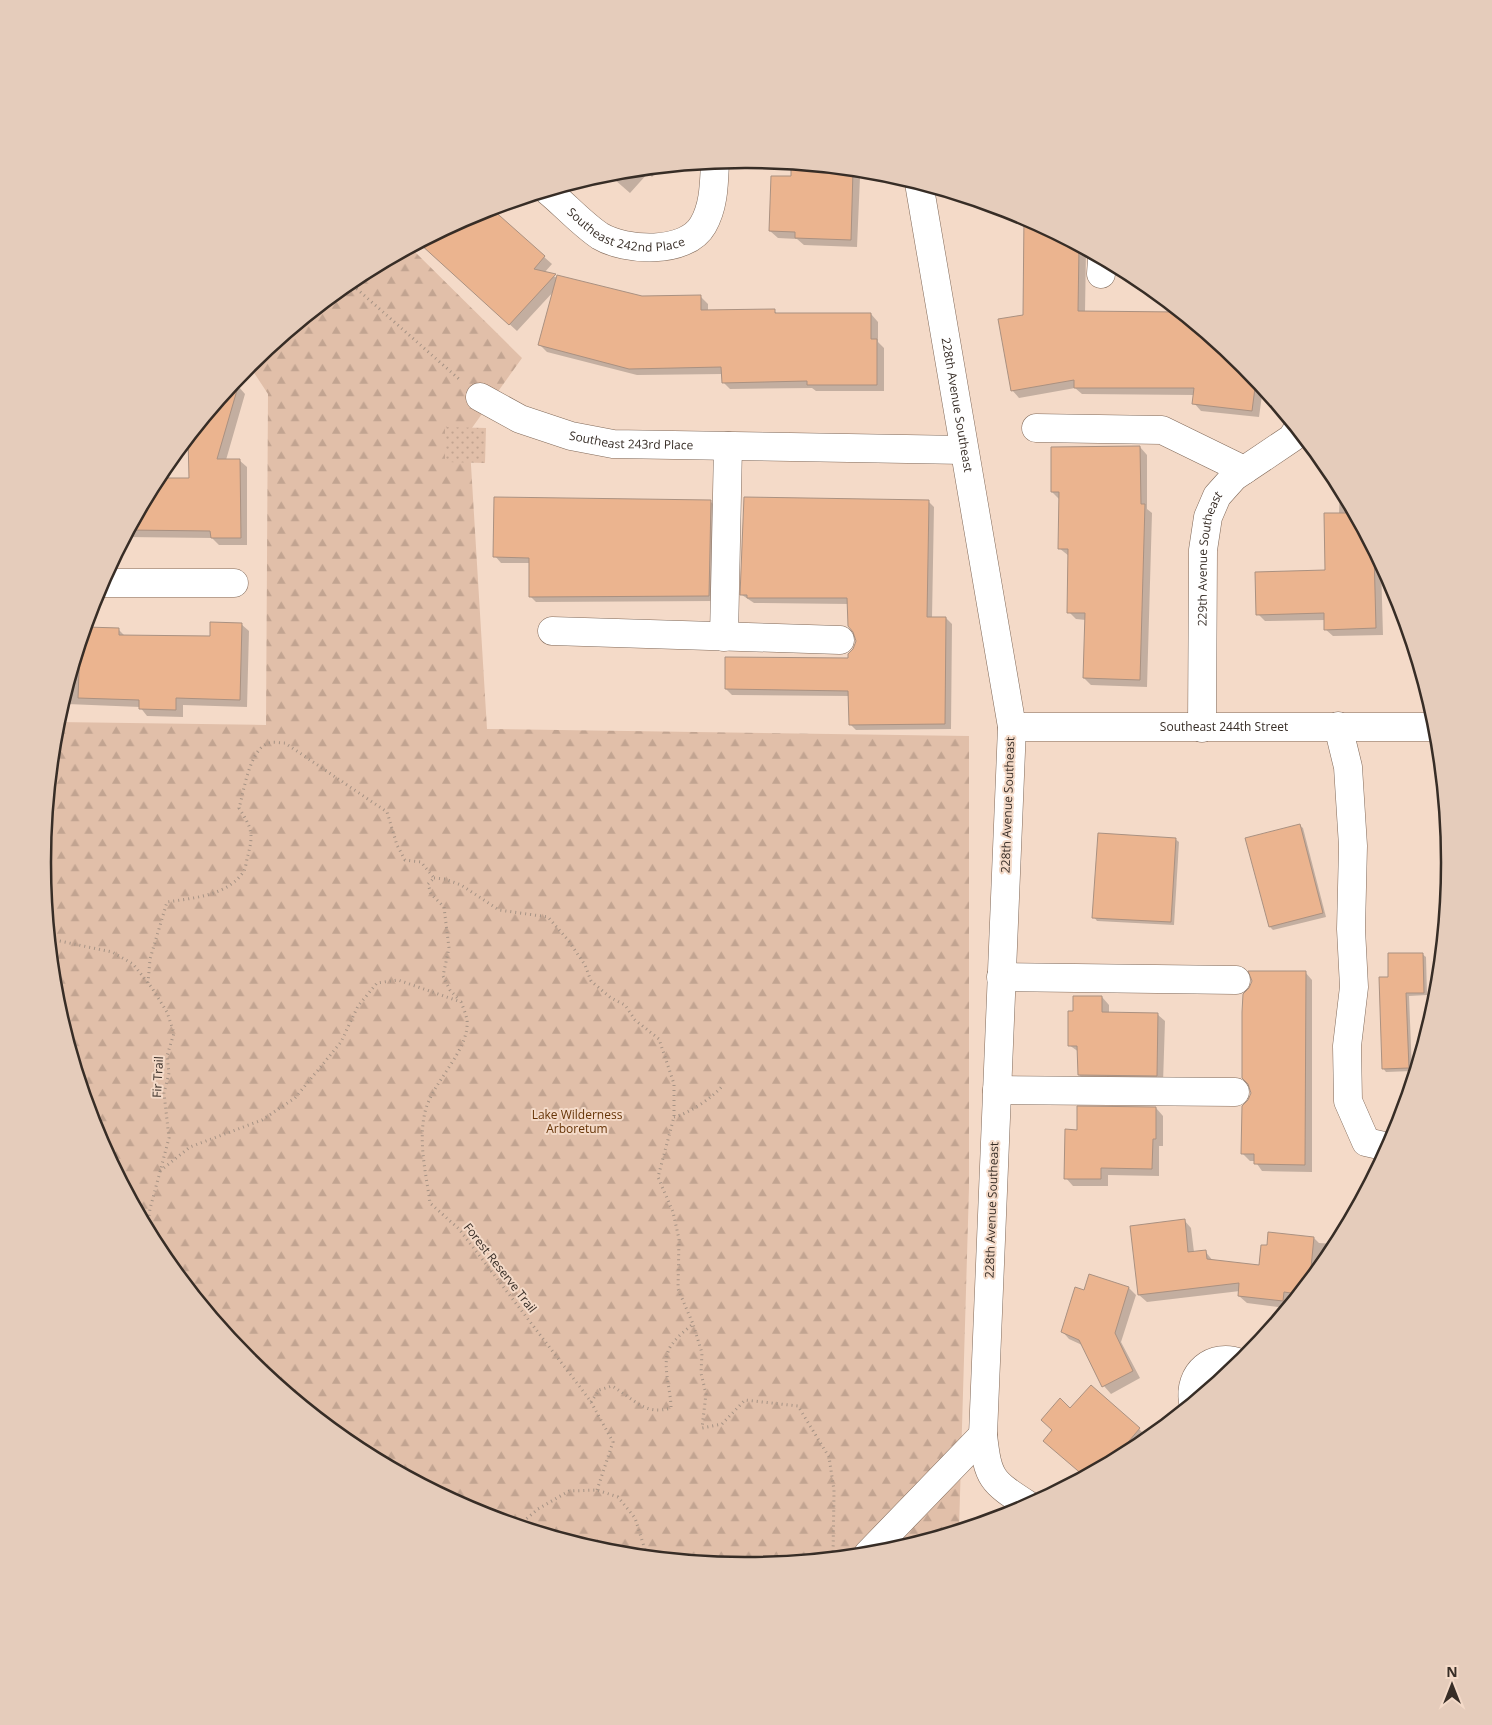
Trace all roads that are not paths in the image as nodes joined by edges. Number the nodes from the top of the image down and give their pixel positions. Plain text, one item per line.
1 (715, 169) edge
2 (920, 190) edge
3 (553, 195) edge
4 (480, 397) road end
5 (1036, 428) dead end
6 (1293, 436) edge
7 (728, 446) junction
8 (964, 450) junction
9 (1244, 470) junction
10 (234, 582) dead end
11 (110, 584) edge
12 (552, 631) dead end
13 (724, 637) junction
14 (840, 640) dead end
15 (1338, 726) junction
16 (1012, 727) junction
17 (1427, 727) edge
18 (1202, 728) junction
19 (1001, 978) junction
20 (1236, 980) dead end
21 (997, 1090) junction
22 (1235, 1092) dead end
23 (1380, 1145) edge
24 (1232, 1359) edge
25 (1193, 1395) edge
26 (983, 1435) junction
27 (1020, 1500) edge
28 (877, 1545) edge

1 - 3 street, Southeast 242nd Place
2 - 8 street, 228th Avenue Southeast
4 - 7 street, Southeast 243rd Place
5 - 9 street
6 - 9 street, 229th Avenue Southeast
7 - 8 street, Southeast 243rd Place
7 - 13 street
8 - 16 street, 228th Avenue Southeast
9 - 18 street, 229th Avenue Southeast
10 - 11 street
12 - 13 street
13 - 14 street
15 - 17 street, Southeast 244th Street
15 - 18 street, Southeast 244th Street
15 - 23 street
16 - 18 street, Southeast 244th Street
16 - 19 street, 228th Avenue Southeast
19 - 20 street
19 - 21 street, 228th Avenue Southeast
21 - 22 street
21 - 26 street, 228th Avenue Southeast
24 - 25 street
26 - 27 street, 228th Avenue Southeast
26 - 28 street

